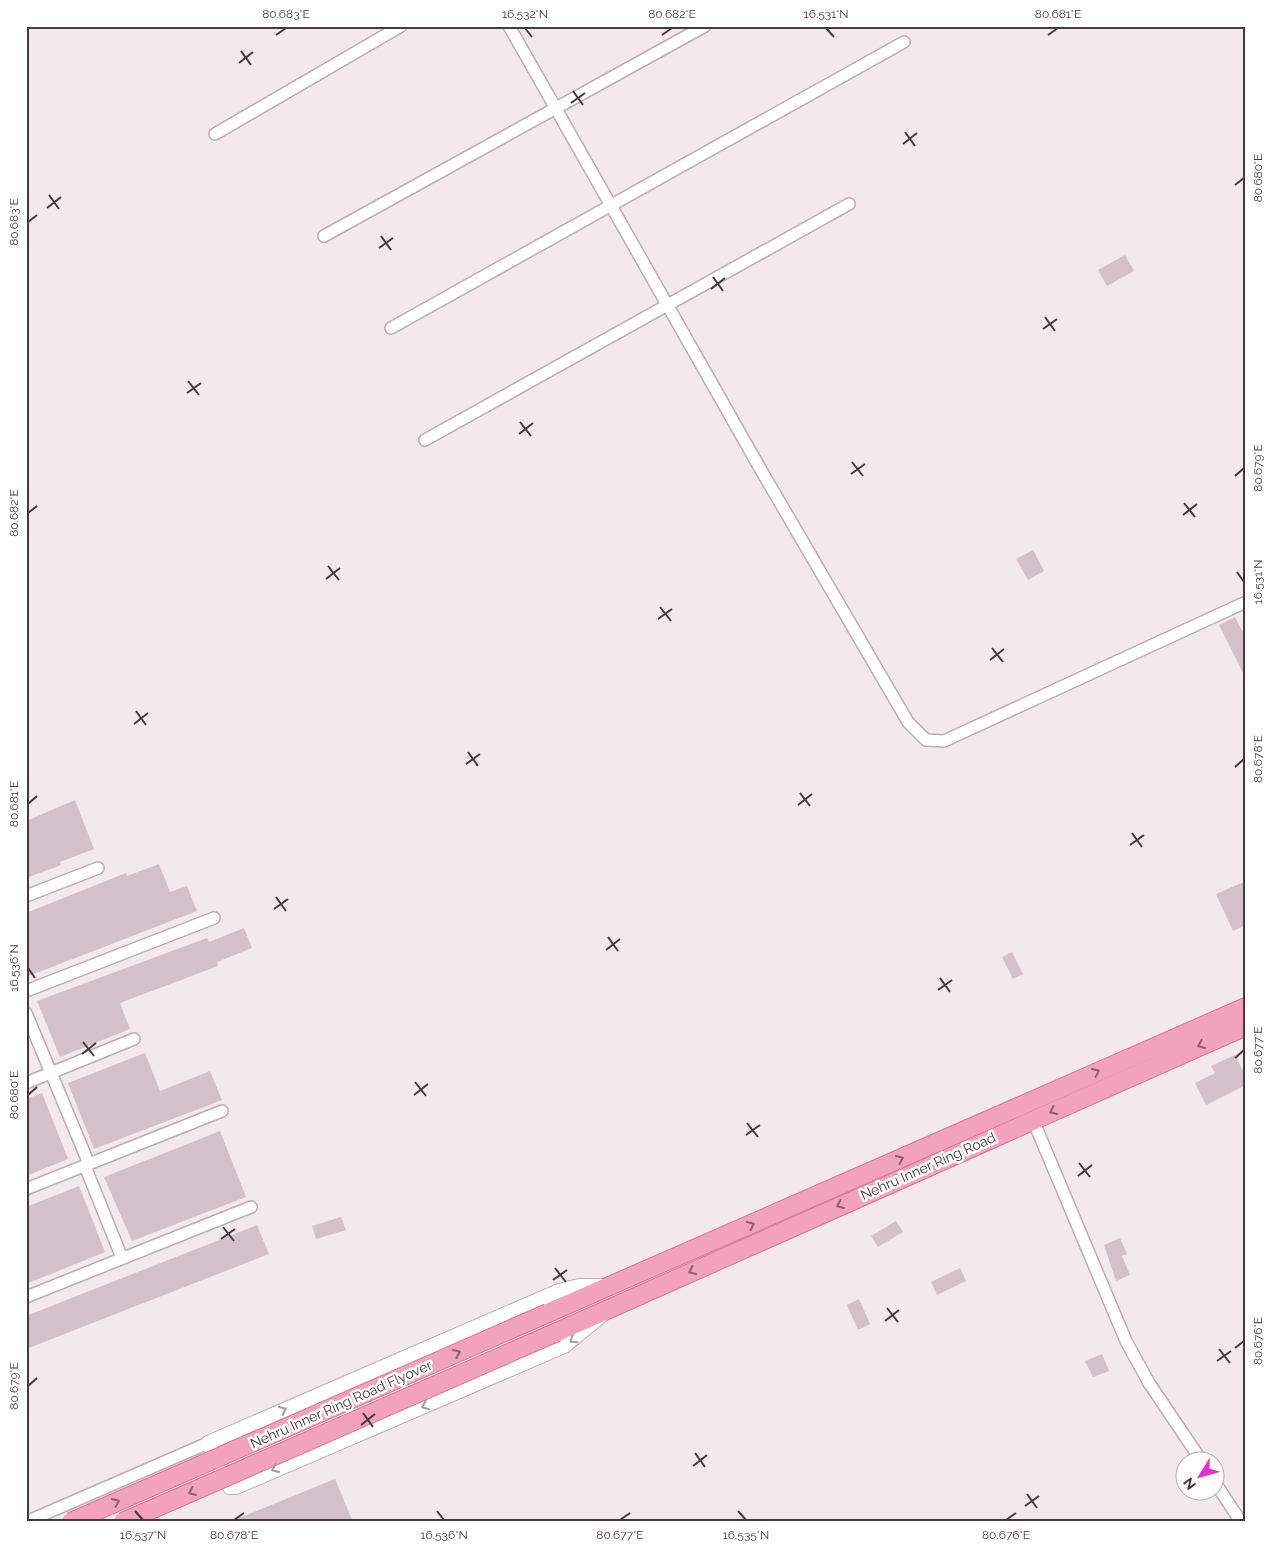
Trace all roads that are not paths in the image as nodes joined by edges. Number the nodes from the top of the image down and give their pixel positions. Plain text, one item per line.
1 (401, 26) edge
2 (510, 26) edge
3 (706, 26) edge
4 (904, 42) dead end
5 (556, 108) junction
6 (215, 134) dead end
7 (849, 204) dead end
8 (610, 205) junction
9 (324, 236) dead end
10 (668, 305) junction
11 (390, 328) dead end
12 (425, 440) dead end
13 (1246, 602) edge
14 (98, 868) dead end
15 (26, 896) edge
16 (214, 918) dead end
17 (26, 991) edge
18 (1246, 1006) edge
19 (26, 1013) edge
20 (1246, 1026) edge
21 (134, 1039) dead end
22 (50, 1073) junction
23 (26, 1083) edge
24 (222, 1111) dead end
25 (1033, 1120) junction
26 (87, 1165) junction
27 (26, 1189) edge
28 (251, 1206) dead end
29 (724, 1237) junction
30 (731, 1254) junction
31 (122, 1258) junction
32 (610, 1286) junction
33 (26, 1297) edge
34 (610, 1308) junction
35 (208, 1443) junction
36 (1194, 1450) edge
37 (1224, 1496) edge
38 (26, 1522) edge
39 (71, 1522) edge
40 (123, 1522) edge
41 (1242, 1522) edge

1 - 6 street
2 - 5 street
3 - 5 street
4 - 8 street
5 - 8 street
5 - 9 street
7 - 10 street
8 - 10 street
8 - 11 street
10 - 12 street
10 - 13 street
14 - 15 street
16 - 17 street
29 -> 18 main road, Nehru Inner Ring Road
19 - 22 street
20 -> 25 main road, Nehru Inner Ring Road
21 - 22 street
22 - 23 street
22 - 26 street
24 - 26 street
25 -> 30 main road, Nehru Inner Ring Road
25 - 36 street
26 - 27 street
26 - 31 street
28 - 31 street
29 - 30 main road
29 - 32 main road, Nehru Inner Ring Road
30 -> 34 main road, Nehru Inner Ring Road
31 - 33 street
35 -> 32 street
39 -> 32 main road, Nehru Inner Ring Road Flyover, bridge
34 -> 35 street
34 -> 40 main road, Nehru Inner Ring Road Flyover, bridge
35 - 38 street
37 - 41 street

